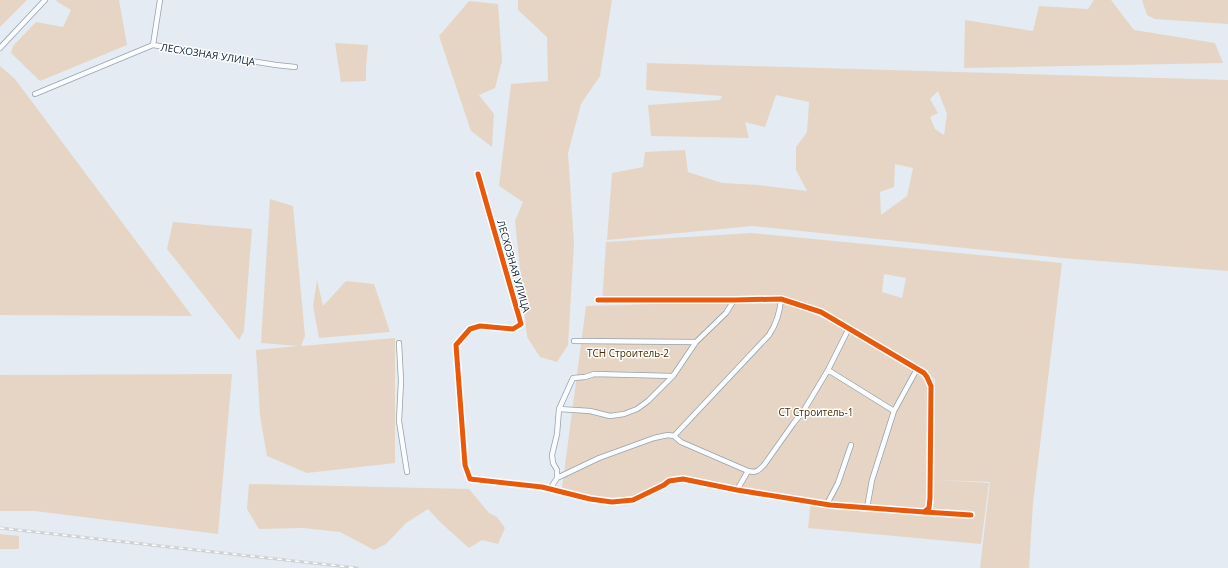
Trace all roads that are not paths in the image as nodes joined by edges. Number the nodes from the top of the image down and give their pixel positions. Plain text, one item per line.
1 (45, 0) edge
2 (160, 0) edge
3 (153, 45) junction
4 (0, 48) edge
5 (295, 67) dead end
6 (35, 94) dead end
7 (478, 174) dead end
8 (781, 299) junction
9 (598, 300) dead end
10 (734, 300) junction
11 (850, 328) junction
12 (574, 341) dead end
13 (696, 342) junction
14 (399, 343) dead end
15 (828, 370) junction
16 (917, 370) junction
17 (673, 376) junction
18 (559, 409) junction
19 (894, 411) junction
20 (674, 436) junction
21 (851, 445) dead end
22 (748, 471) junction
23 (407, 472) dead end
24 (557, 478) junction
25 (550, 489) junction
26 (737, 490) junction
27 (827, 504) junction
28 (867, 508) junction
29 (924, 512) junction
30 (971, 515) dead end

1 - 4 street
2 - 3 street
3 - 5 street, ЛЕСХОЗНАЯ УЛИЦА
3 - 6 street, ЛЕСХОЗНАЯ УЛИЦА
7 - 25 street, ЛЕСХОЗНАЯ УЛИЦА
8 - 10 street
8 - 11 street
8 - 20 street
9 - 10 street
10 - 13 street
11 - 15 street
11 - 16 street
12 - 13 street
13 - 17 street
14 - 23 street
15 - 19 street
15 - 22 street
16 - 19 street
16 - 29 street
17 - 18 street
17 - 18 street
18 - 24 street
19 - 28 street
20 - 22 street
20 - 24 street
21 - 27 street
22 - 26 street
24 - 25 street
25 - 26 street
26 - 27 street
27 - 28 street
28 - 29 street
29 - 30 street

